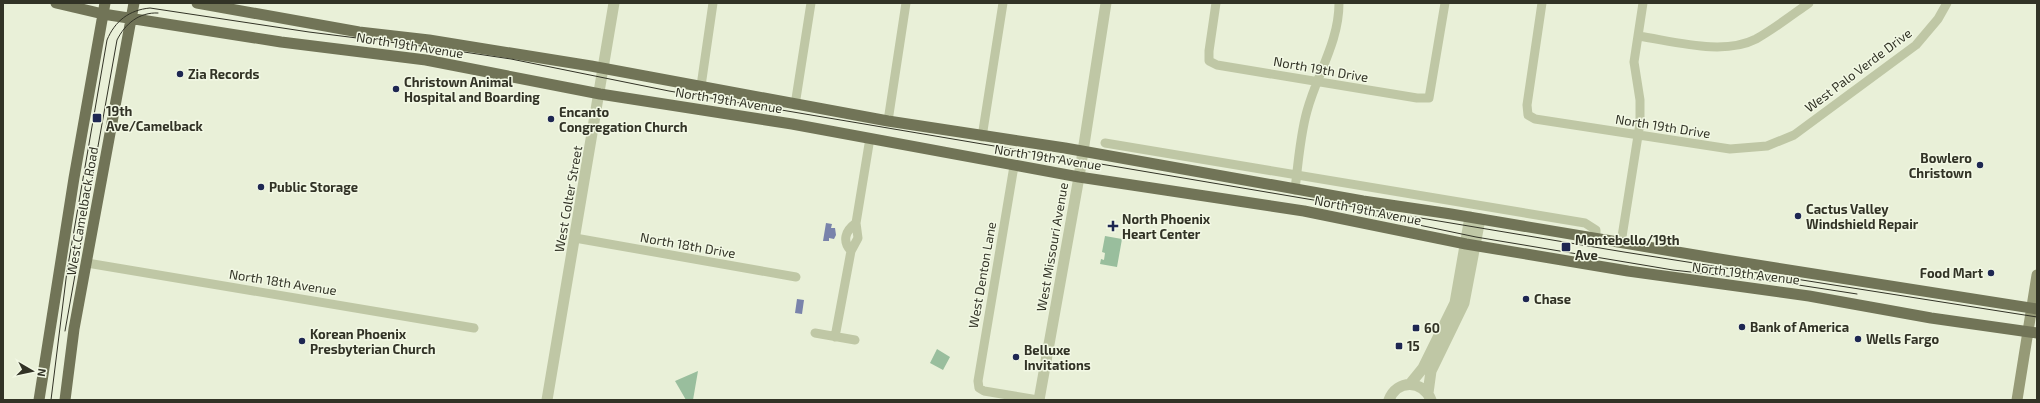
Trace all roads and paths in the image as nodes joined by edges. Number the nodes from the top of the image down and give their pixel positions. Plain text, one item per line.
1 (56, 3) edge
2 (197, 3) edge
3 (614, 3) edge
4 (713, 3) edge
5 (811, 3) edge
6 (906, 3) edge
7 (1003, 3) edge
8 (1106, 3) edge
9 (1216, 3) edge
10 (1339, 3) edge
11 (1445, 3) edge
12 (1542, 3) edge
13 (1643, 3) edge
14 (1809, 3) edge
15 (1947, 3) edge
16 (104, 8) edge
17 (133, 8) edge
18 (1638, 36) junction
19 (604, 69) junction
20 (1317, 82) junction
21 (701, 86) junction
22 (600, 94) junction
23 (795, 105) junction
24 (888, 121) junction
25 (1794, 134) joint
26 (1638, 135) junction
27 (982, 137) junction
28 (870, 138) junction
29 (1105, 143) dead end
30 (1082, 151) junction
31 (1014, 166) junction
32 (1297, 174) junction
33 (1078, 177) junction
34 (1295, 190) junction
35 (1475, 218) junction
36 (575, 238) junction
37 (1596, 238) junction
38 (1621, 243) junction
39 (1470, 244) junction
40 (86, 263) junction
41 (2037, 275) edge
42 (796, 277) dead end
43 (2034, 309) edge
44 (474, 328) dead end
45 (815, 333) dead end
46 (2032, 333) edge
47 (835, 337) junction
48 (855, 340) dead end
49 (1410, 384) junction
50 (1430, 396) edge
51 (1390, 397) edge
52 (39, 400) edge
53 (65, 400) edge
54 (547, 400) edge
55 (1039, 400) edge
56 (2017, 400) edge

1 - 16 main road, North 19th Avenue
2 - 19 main road, North 19th Avenue
3 - 19 street, West Colter Street
4 - 21 street
5 - 23 street
6 - 24 street
7 - 27 street
8 - 30 street, West Missouri Avenue
9 - 20 street, North 19th Drive
10 - 20 street
11 - 20 street, North 19th Drive
12 - 26 street, North 19th Drive
13 - 18 street
14 - 18 street
15 - 25 street, West Palo Verde Drive
16 - 17 main road, North 19th Avenue
16 - 52 main road, West Camelback Road
17 - 22 main road, North 19th Avenue
17 - 40 main road, West Camelback Road
18 - 26 street
19 - 21 main road, North 19th Avenue
19 - 22 street, West Colter Street
20 - 32 street
21 - 23 main road, North 19th Avenue
22 - 28 main road, North 19th Avenue
22 - 36 street, West Colter Street
23 - 24 main road, North 19th Avenue
24 - 27 main road, North 19th Avenue
25 - 26 street, North 19th Drive
26 - 38 street
27 - 30 main road, North 19th Avenue
28 - 31 main road, North 19th Avenue
28 - 47 street
29 - 32 street, North 19th Avenue
30 - 33 street, West Missouri Avenue
30 - 34 main road, North 19th Avenue
31 - 33 main road, North 19th Avenue
31 - 55 street, West Denton Lane
32 - 34 street
32 - 37 street, North 19th Avenue
33 - 39 main road, North 19th Avenue
33 - 55 street, West Missouri Avenue
34 - 35 main road, North 19th Avenue
35 - 37 main road, North 19th Avenue
35 - 39 street
36 - 42 street, North 18th Drive
36 - 54 street, West Colter Street
37 - 38 main road, North 19th Avenue
38 - 43 main road, North 19th Avenue
39 - 46 main road, North 19th Avenue
39 - 49 street
39 - 50 street
40 - 44 street, North 18th Avenue
40 - 53 main road, West Camelback Road
41 - 43 main road
43 - 46 main road
45 - 47 street
46 - 56 main road
47 - 48 street
49 - 50 street
49 - 51 street

